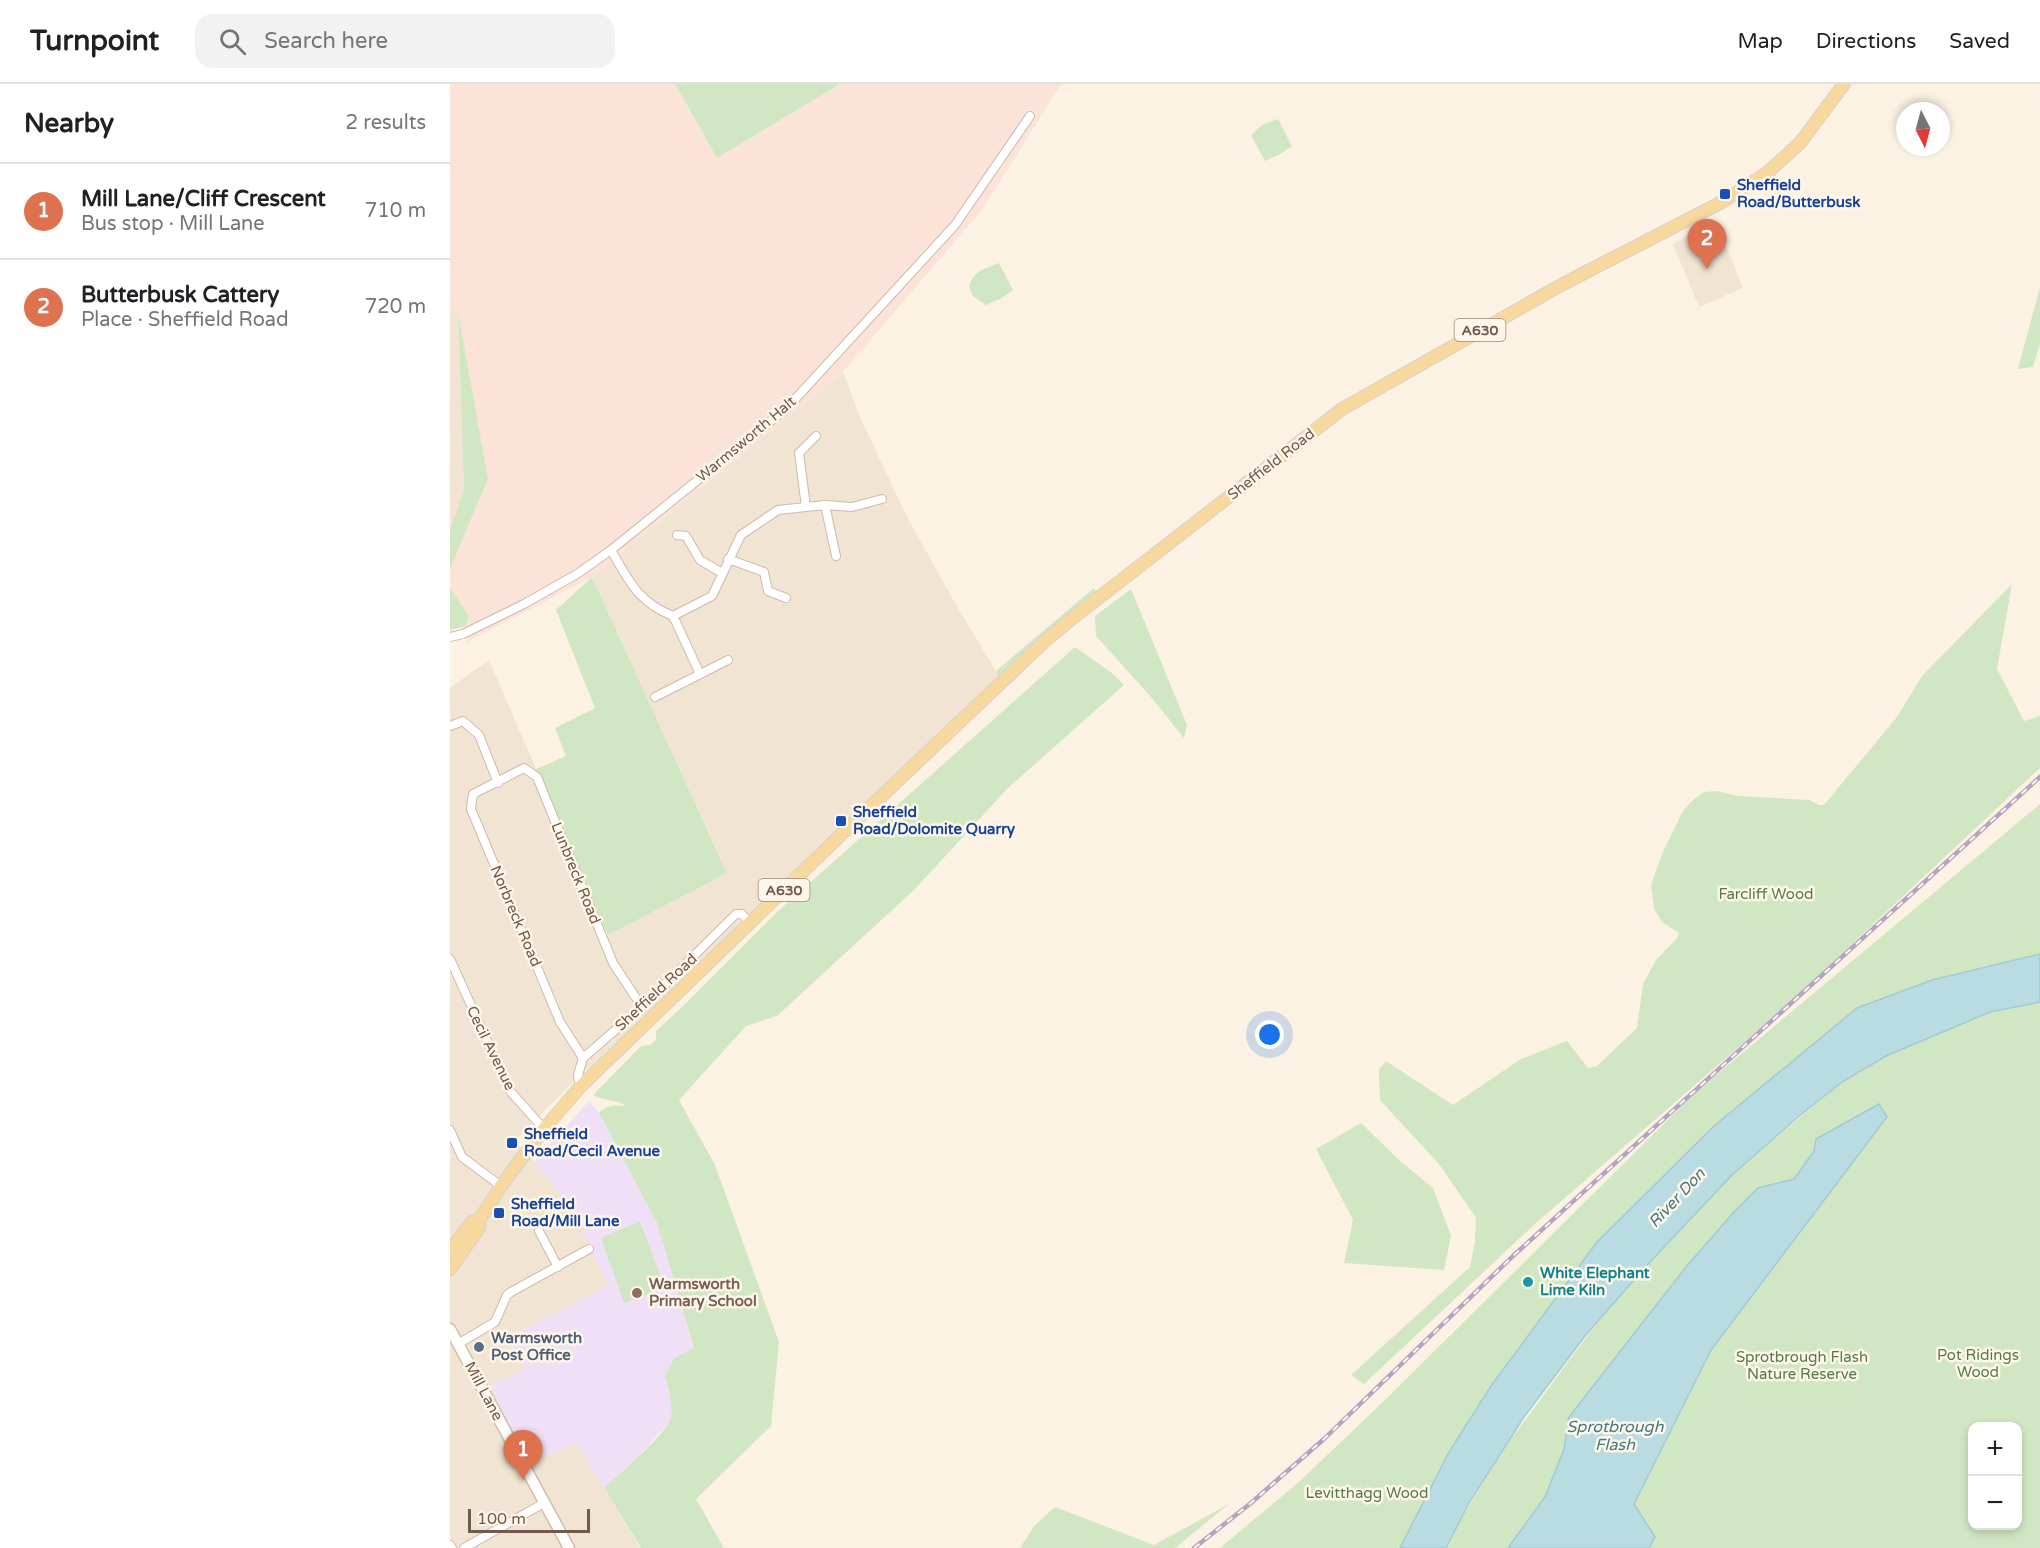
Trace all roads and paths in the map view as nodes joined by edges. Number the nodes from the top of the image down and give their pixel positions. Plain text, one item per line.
1 (1844, 84) edge
2 (1030, 116) dead end
3 (816, 436) dead end
4 (882, 499) dead end
5 (825, 505) junction
6 (806, 507) junction
7 (694, 529) dead end
8 (611, 550) junction
9 (836, 556) dead end
10 (729, 559) junction
11 (722, 573) junction
12 (786, 598) dead end
13 (673, 616) junction
14 (450, 637) edge
15 (728, 660) dead end
16 (700, 674) junction
17 (655, 697) dead end
18 (450, 726) edge
19 (498, 783) junction
20 (749, 923) junction
21 (450, 959) edge
22 (642, 1007) junction
23 (583, 1058) junction
24 (580, 1087) junction
25 (544, 1129) junction
26 (450, 1130) edge
27 (501, 1186) junction
28 (480, 1219) junction
29 (539, 1231) dead end
30 (589, 1249) dead end
31 (450, 1250) edge
32 (558, 1267) junction
33 (450, 1269) edge
34 (450, 1329) edge
35 (458, 1344) junction
36 (544, 1503) junction
37 (464, 1548) edge
38 (569, 1548) edge

1 - 20 main road, Sheffield Road / A630
2 - 8 street, Warmsworth Halt
3 - 6 street
4 - 5 street
5 - 6 street
5 - 9 street
6 - 10 street
7 - 11 street
8 - 13 street
8 - 14 street, Warmsworth Halt
10 - 11 street
10 - 12 street
11 - 13 street
13 - 16 street
15 - 16 street
16 - 17 street
18 - 19 street
19 - 22 street, Lunbreck Road
19 - 23 street, Norbreck Road
20 - 22 street, Sheffield Road
20 - 24 main road, Sheffield Road / A630
21 - 25 street, Cecil Avenue
22 - 23 street, Sheffield Road
23 - 24 street
24 - 25 main road, Sheffield Road / A630
25 - 27 main road, Sheffield Road / A630
26 - 27 street
27 - 28 main road, Sheffield Road / A630
28 - 31 main road, Sheffield Road / A630
28 - 33 main road, Sheffield Road / A630
29 - 32 street
30 - 32 street
32 - 35 street
34 - 35 street, Mill Lane
35 - 36 street, Mill Lane
36 - 37 street
36 - 38 street, Mill Lane

